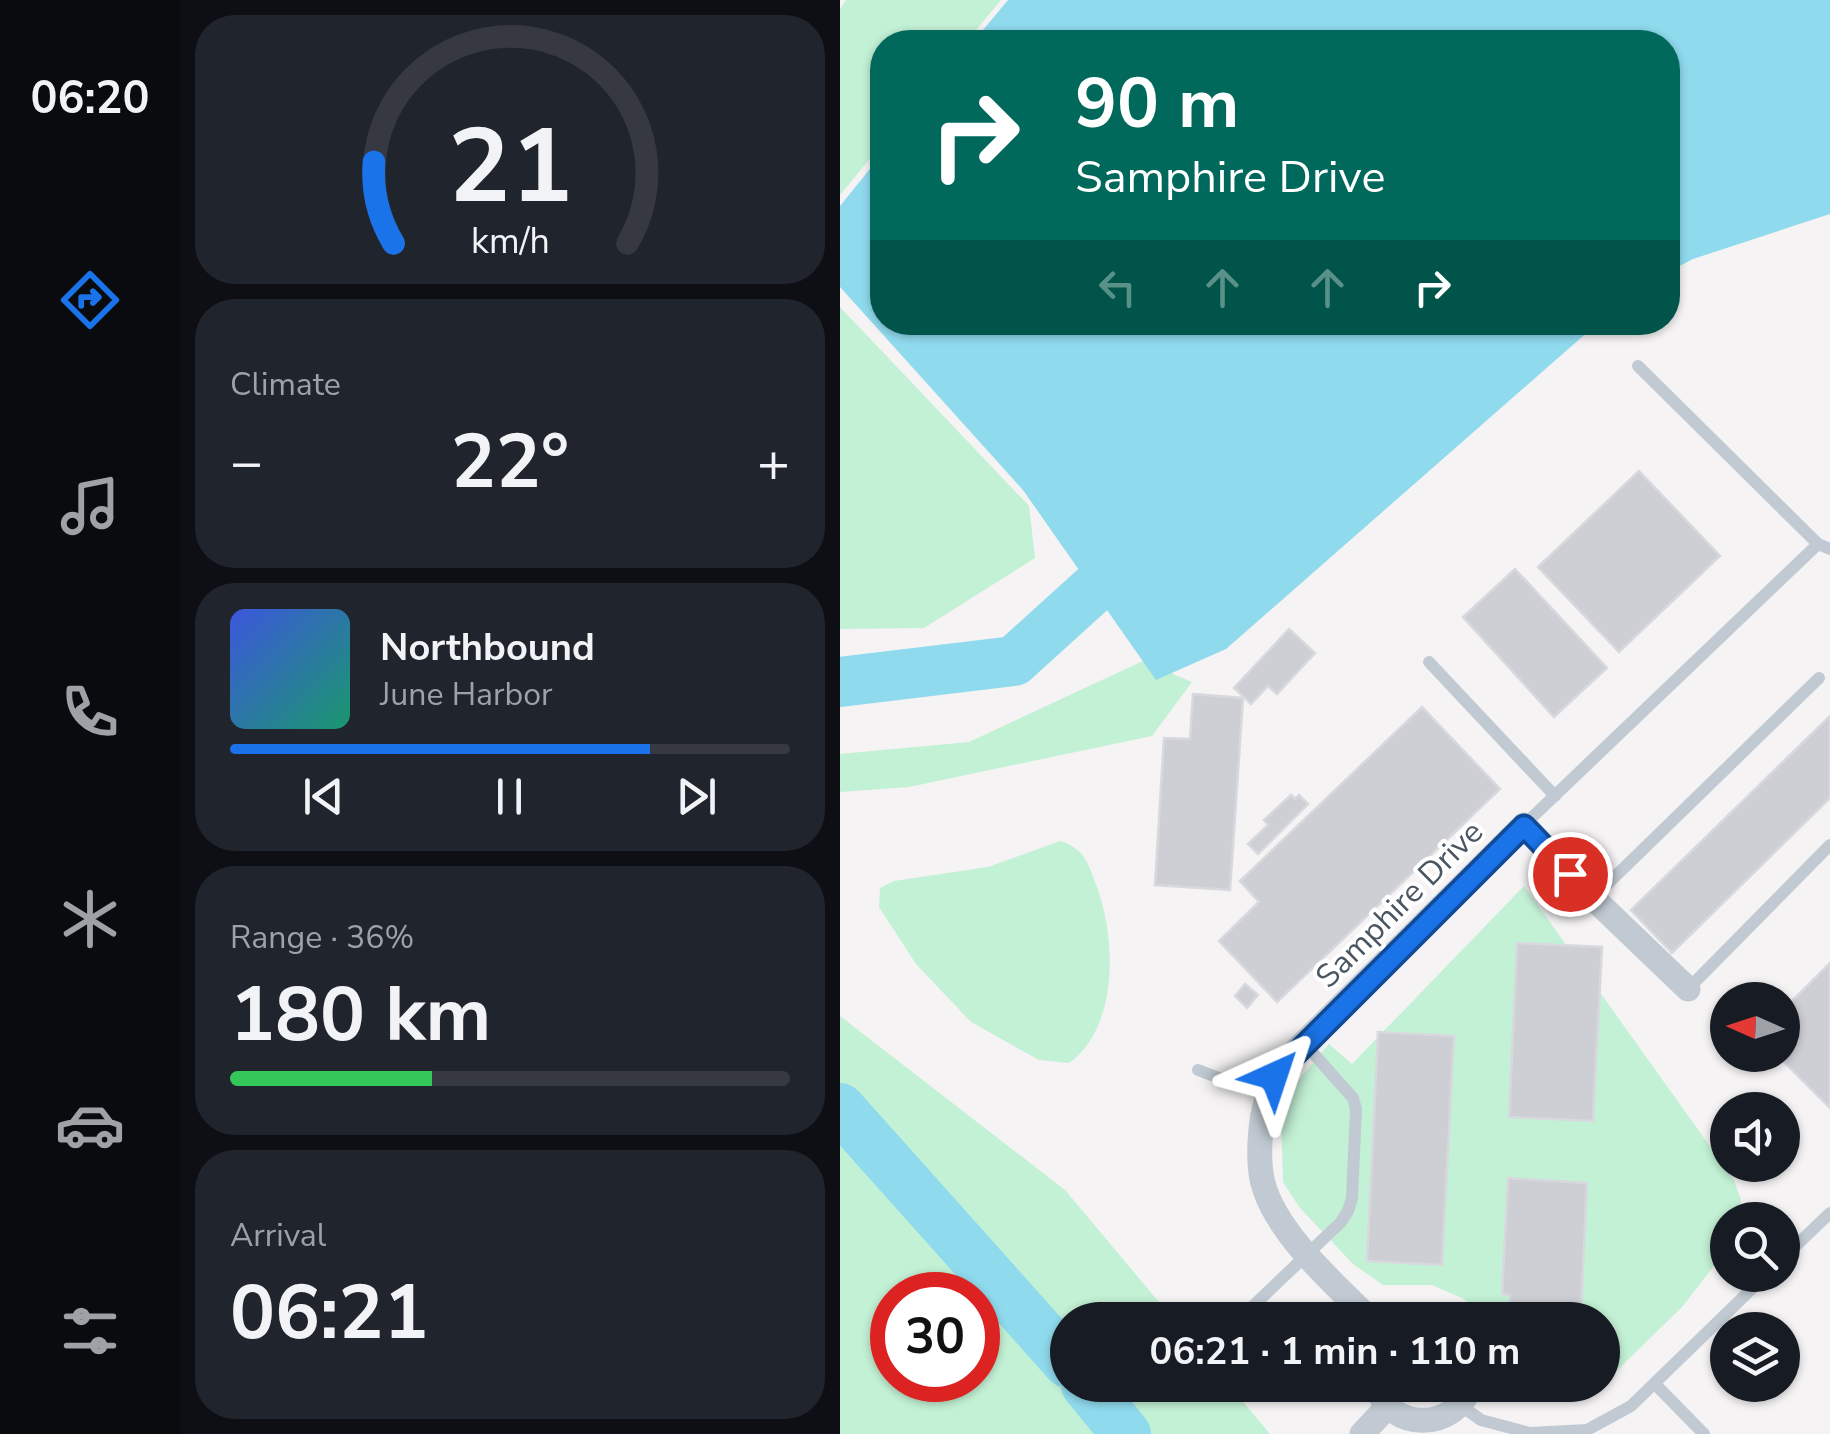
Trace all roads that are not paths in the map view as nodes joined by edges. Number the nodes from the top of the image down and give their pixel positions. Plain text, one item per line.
1 (1638, 366) dead end
2 (1824, 546) edge
3 (1428, 662) dead end
4 (1819, 678) dead end
5 (1555, 796) junction
6 (1524, 826) junction
7 (1830, 845) edge
8 (1593, 898) junction
9 (1688, 988) joint
10 (1304, 1044) junction
11 (1198, 1070) dead end
12 (1267, 1096) junction
13 (1830, 1213) edge
14 (1800, 1242) edge
15 (1307, 1252) junction
16 (1749, 1292) edge
17 (1257, 1302) edge
18 (1355, 1302) edge
19 (1654, 1384) junction
20 (1379, 1402) edge
21 (1388, 1402) edge
22 (1459, 1402) edge
23 (1469, 1402) edge
24 (1362, 1434) edge
25 (1704, 1434) edge

1 - 2 lane
2 - 5 lane
3 - 5 lane
4 - 8 lane
5 - 6 lane
6 - 8 street, Samphire Drive
6 - 10 street, Samphire Drive
7 - 9 lane
8 - 9 street, Samphire Drive
10 - 12 street, Samphire Drive
10 - 15 lane
11 - 12 lane
12 - 15 street, Samphire Drive
13 - 14 lane
15 - 17 lane
15 - 18 street, Samphire Drive
16 - 19 lane
19 - 23 lane
19 - 25 lane
20 - 24 street
21 - 22 street

